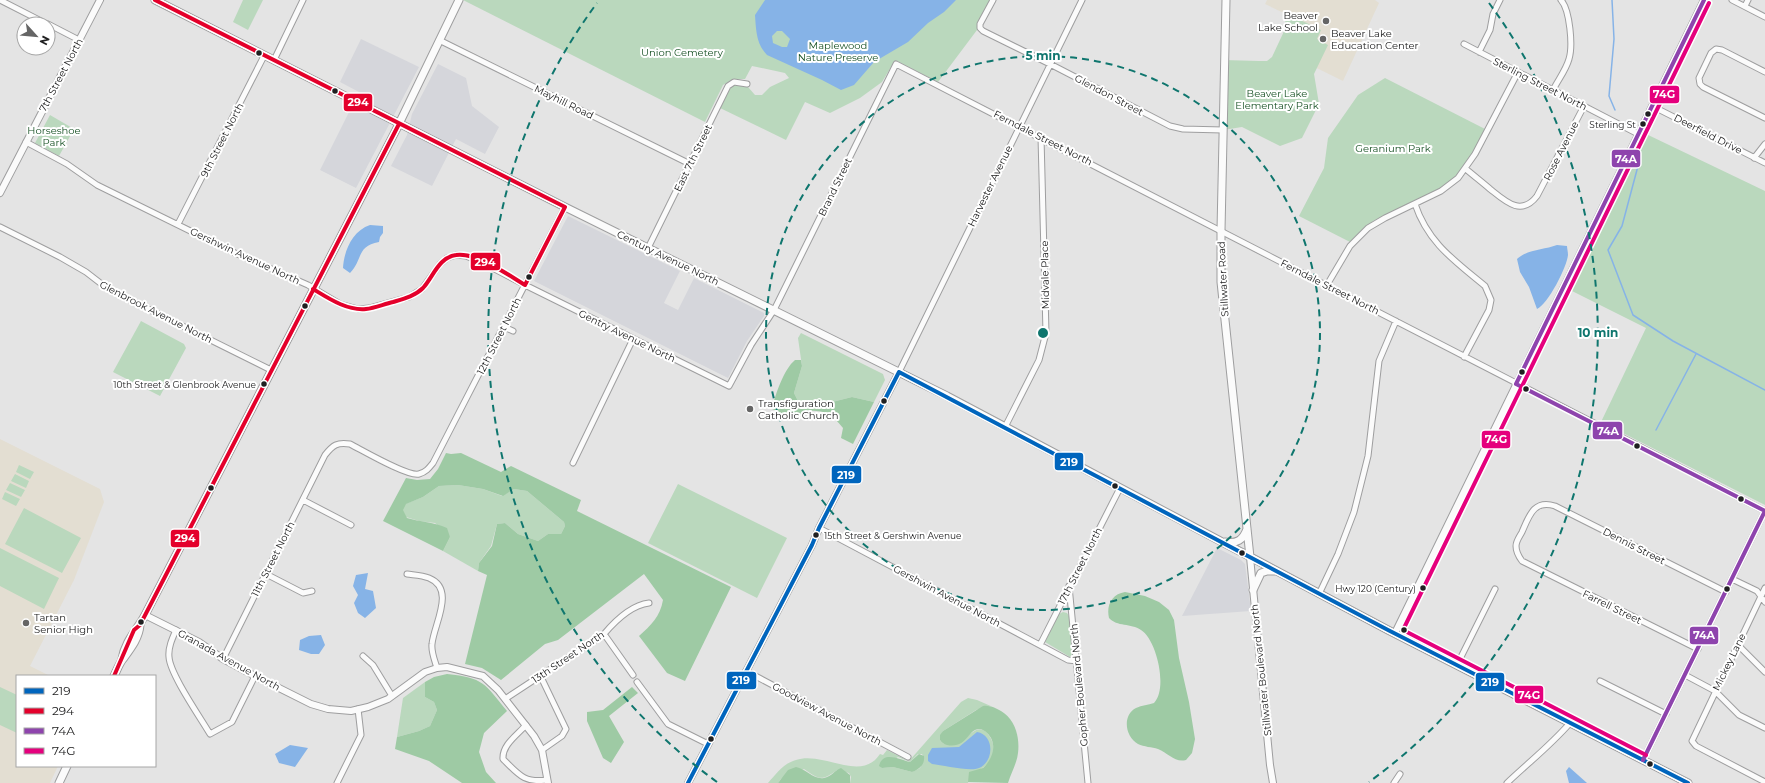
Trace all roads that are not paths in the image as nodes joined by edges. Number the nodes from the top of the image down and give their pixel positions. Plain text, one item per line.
1 (0, 0) edge
2 (100, 0) edge
3 (155, 0) edge
4 (303, 0) edge
5 (459, 0) edge
6 (993, 0) edge
7 (1074, 0) edge
8 (1226, 0) edge
9 (1500, 0) edge
10 (1561, 0) edge
11 (1704, 0) edge
12 (1732, 0) edge
13 (1748, 0) edge
14 (1081, 2) edge
15 (1745, 6) junction
16 (32, 16) edge
17 (1765, 17) edge
18 (56, 28) edge
19 (79, 40) junction
20 (439, 40) junction
21 (1464, 44) dead end
22 (1479, 52) junction
23 (264, 56) junction
24 (274, 60) junction
25 (896, 64) joint
26 (1050, 64) junction
27 (1765, 71) edge
28 (1518, 72) junction
29 (747, 84) dead end
30 (1553, 90) junction
31 (1584, 106) junction
32 (1652, 106) junction
33 (1765, 118) edge
34 (399, 124) junction
35 (1020, 126) junction
36 (1223, 130) junction
37 (1638, 134) junction
38 (1041, 137) junction
39 (26, 142) junction
40 (1765, 144) edge
41 (1754, 158) junction
42 (1765, 163) edge
43 (690, 164) junction
44 (1466, 169) junction
45 (0, 193) edge
46 (1415, 204) junction
47 (565, 207) junction
48 (178, 224) junction
49 (0, 227) edge
50 (1221, 230) junction
51 (648, 248) junction
52 (525, 285) junction
53 (1327, 285) junction
54 (314, 289) junction
55 (774, 310) junction
56 (1396, 321) junction
57 (504, 327) junction
58 (513, 331) dead end
59 (633, 339) junction
60 (1464, 357) junction
61 (271, 370) junction
62 (899, 372) junction
63 (1516, 384) junction
64 (729, 386) joint
65 (1005, 427) junction
66 (323, 459) joint
67 (573, 463) dead end
68 (1120, 488) junction
69 (303, 500) junction
70 (1541, 505) joint
71 (1765, 511) edge
72 (351, 525) dead end
73 (819, 528) junction
74 (1247, 528) junction
75 (1218, 540) junction
76 (1250, 557) junction
77 (1278, 572) junction
78 (266, 574) junction
79 (407, 574) dead end
80 (1732, 579) junction
81 (1069, 586) junction
82 (1765, 588) edge
83 (1495, 589) dead end
84 (1253, 590) junction
85 (312, 591) dead end
86 (1726, 592) junction
87 (1320, 594) junction
88 (1761, 597) junction
89 (1765, 602) edge
90 (649, 603) dead end
91 (145, 615) junction
92 (176, 630) junction
93 (1395, 633) junction
94 (604, 634) junction
95 (1040, 645) junction
96 (1738, 645) junction
97 (1698, 649) junction
98 (363, 656) dead end
99 (223, 659) junction
100 (1077, 661) junction
101 (1457, 665) junction
102 (437, 668) junction
103 (746, 671) junction
104 (1765, 672) edge
105 (114, 675) edge
106 (540, 675) junction
107 (633, 675) dead end
108 (1685, 675) junction
109 (256, 676) junction
110 (1600, 681) dead end
111 (637, 682) dead end
112 (1715, 691) junction
113 (392, 696) junction
114 (505, 699) junction
115 (358, 709) junction
116 (1666, 714) junction
117 (1570, 722) junction
118 (526, 725) junction
119 (1765, 728) edge
120 (708, 744) junction
121 (542, 750) junction
122 (908, 757) dead end
123 (1643, 760) junction
124 (67, 767) edge
125 (1400, 774) dead end
126 (547, 782) edge
127 (1765, 782) edge
128 (59, 783) edge
129 (337, 783) edge
130 (688, 783) edge
131 (1088, 783) edge
132 (1273, 783) edge
133 (1394, 783) edge
134 (1507, 783) edge
135 (1688, 783) edge

1 - 16 street
2 - 19 street, 7th Street North
3 - 23 main road, Century Avenue North
4 - 24 street
5 - 20 main road
6 - 26 street, Glendon Street
7 - 14 street
8 - 36 main road, Stillwater Road
9 - 22 street
10 - 30 street
11 - 32 street
12 - 15 street
13 - 15 street
14 - 26 street, Harvester Avenue
15 - 17 street
18 - 19 street
19 - 39 street, 7th Street North
20 - 34 main road
20 - 43 street, Mayhill Road
21 - 22 street, Sterling Street North
22 - 28 street, Sterling Street North
23 - 24 main road, Century Avenue North
23 - 48 street, 9th Street North
24 - 34 main road, Century Avenue North
25 - 35 street, Ferndale Street North
25 - 55 street, Brand Street
26 - 35 street, Harvester Avenue
26 - 36 street, Glendon Street
27 - 33 street
28 - 30 street, Sterling Street North
28 - 44 street
29 - 43 street, East 7th Street
30 - 31 street, Sterling Street North
31 - 37 street, Sterling Street North
31 - 44 street, Rose Avenue
32 - 37 street
32 - 41 street, Deerfield Drive
34 - 47 main road, Century Avenue North
34 - 54 main road
35 - 38 street, Ferndale Street North
35 - 62 street, Harvester Avenue
36 - 50 main road, Stillwater Road
37 - 63 street
38 - 50 street, Ferndale Street North
38 - 65 street, Midvale Place
39 - 45 street, 7th Street North
39 - 48 street, Gershwin Avenue North
40 - 41 street
41 - 42 street, Deerfield Drive
43 - 51 street, East 7th Street
44 - 46 street
46 - 53 street
46 - 60 street
47 - 51 main road, Century Avenue North
47 - 52 street, 12th Street North
48 - 54 street, Gershwin Avenue North
49 - 61 street, Glenbrook Avenue North
50 - 53 street, Ferndale Street North
50 - 74 main road, Stillwater Road
51 - 55 main road, Century Avenue North
52 - 54 street, Gershwin Avenue North
52 - 57 street, 12th Street North
52 - 59 street, Gentry Avenue North
53 - 56 street, Ferndale Street North
54 - 61 main road
55 - 62 main road, Century Avenue North
55 - 64 street, Brand Street
56 - 60 street, Ferndale Street North
56 - 87 street
57 - 58 street
57 - 66 street, 12th Street North
59 - 64 street, Gentry Avenue North
59 - 67 street
60 - 63 street, Ferndale Street North
61 - 91 main road
62 - 65 main road, Century Avenue North
62 - 73 street
63 - 71 street, Ferndale Street North
63 - 93 street
65 - 68 main road, Century Avenue North
66 - 69 street, 11th Street North
68 - 75 main road, Century Avenue North
68 - 81 street, 17th Street North
69 - 72 street
69 - 78 street, 11th Street North
70 - 86 street, Dennis Street
70 - 97 street, Farrell Street
71 - 80 street
73 - 95 street, Gershwin Avenue North
73 - 103 street
74 - 75 main road
74 - 76 main road, Stillwater Road
75 - 76 main road, Century Avenue North
76 - 77 main road, Century Avenue North
76 - 84 street, Stillwater Boulevard North
77 - 84 main road
77 - 87 main road, Century Avenue North
78 - 85 street
78 - 99 street, 11th Street North
79 - 102 street
80 - 86 street
80 - 88 street
81 - 95 street, 17th Street North
81 - 100 street, Gopher Boulevard North
82 - 88 street, Mickey Lane
83 - 101 street
84 - 132 street, Stillwater Boulevard North
86 - 97 street
87 - 93 main road, Century Avenue North
88 - 89 street
88 - 96 street, Mickey Lane
90 - 94 street, 13th Street North
91 - 92 street, Granada Avenue North
91 - 105 main road
92 - 99 street, Granada Avenue North
92 - 109 street
93 - 101 main road
94 - 106 street, 13th Street North
94 - 107 street
95 - 100 street, Gershwin Avenue North
96 - 104 street
96 - 112 street, Mickey Lane
97 - 108 street
98 - 113 street
99 - 109 street, Granada Avenue North
100 - 131 street, Gopher Boulevard North
101 - 117 main road
102 - 113 street, Granada Avenue North
102 - 114 street, Granada Avenue North
103 - 120 street
103 - 122 street, Goodview Avenue North
106 - 114 street, 13th Street North
106 - 121 street
108 - 112 street
108 - 116 street
109 - 115 street, Granada Avenue North
110 - 116 street
111 - 120 street
112 - 119 street
112 - 127 street, Mickey Lane
113 - 115 street, Granada Avenue North
114 - 118 street, Granada Avenue North
115 - 129 street
116 - 123 street
117 - 123 main road
117 - 134 street
118 - 121 street, Granada Avenue North
118 - 126 street
120 - 130 street
121 - 126 street, Granada Avenue North
123 - 135 main road
124 - 128 main road
125 - 133 street

